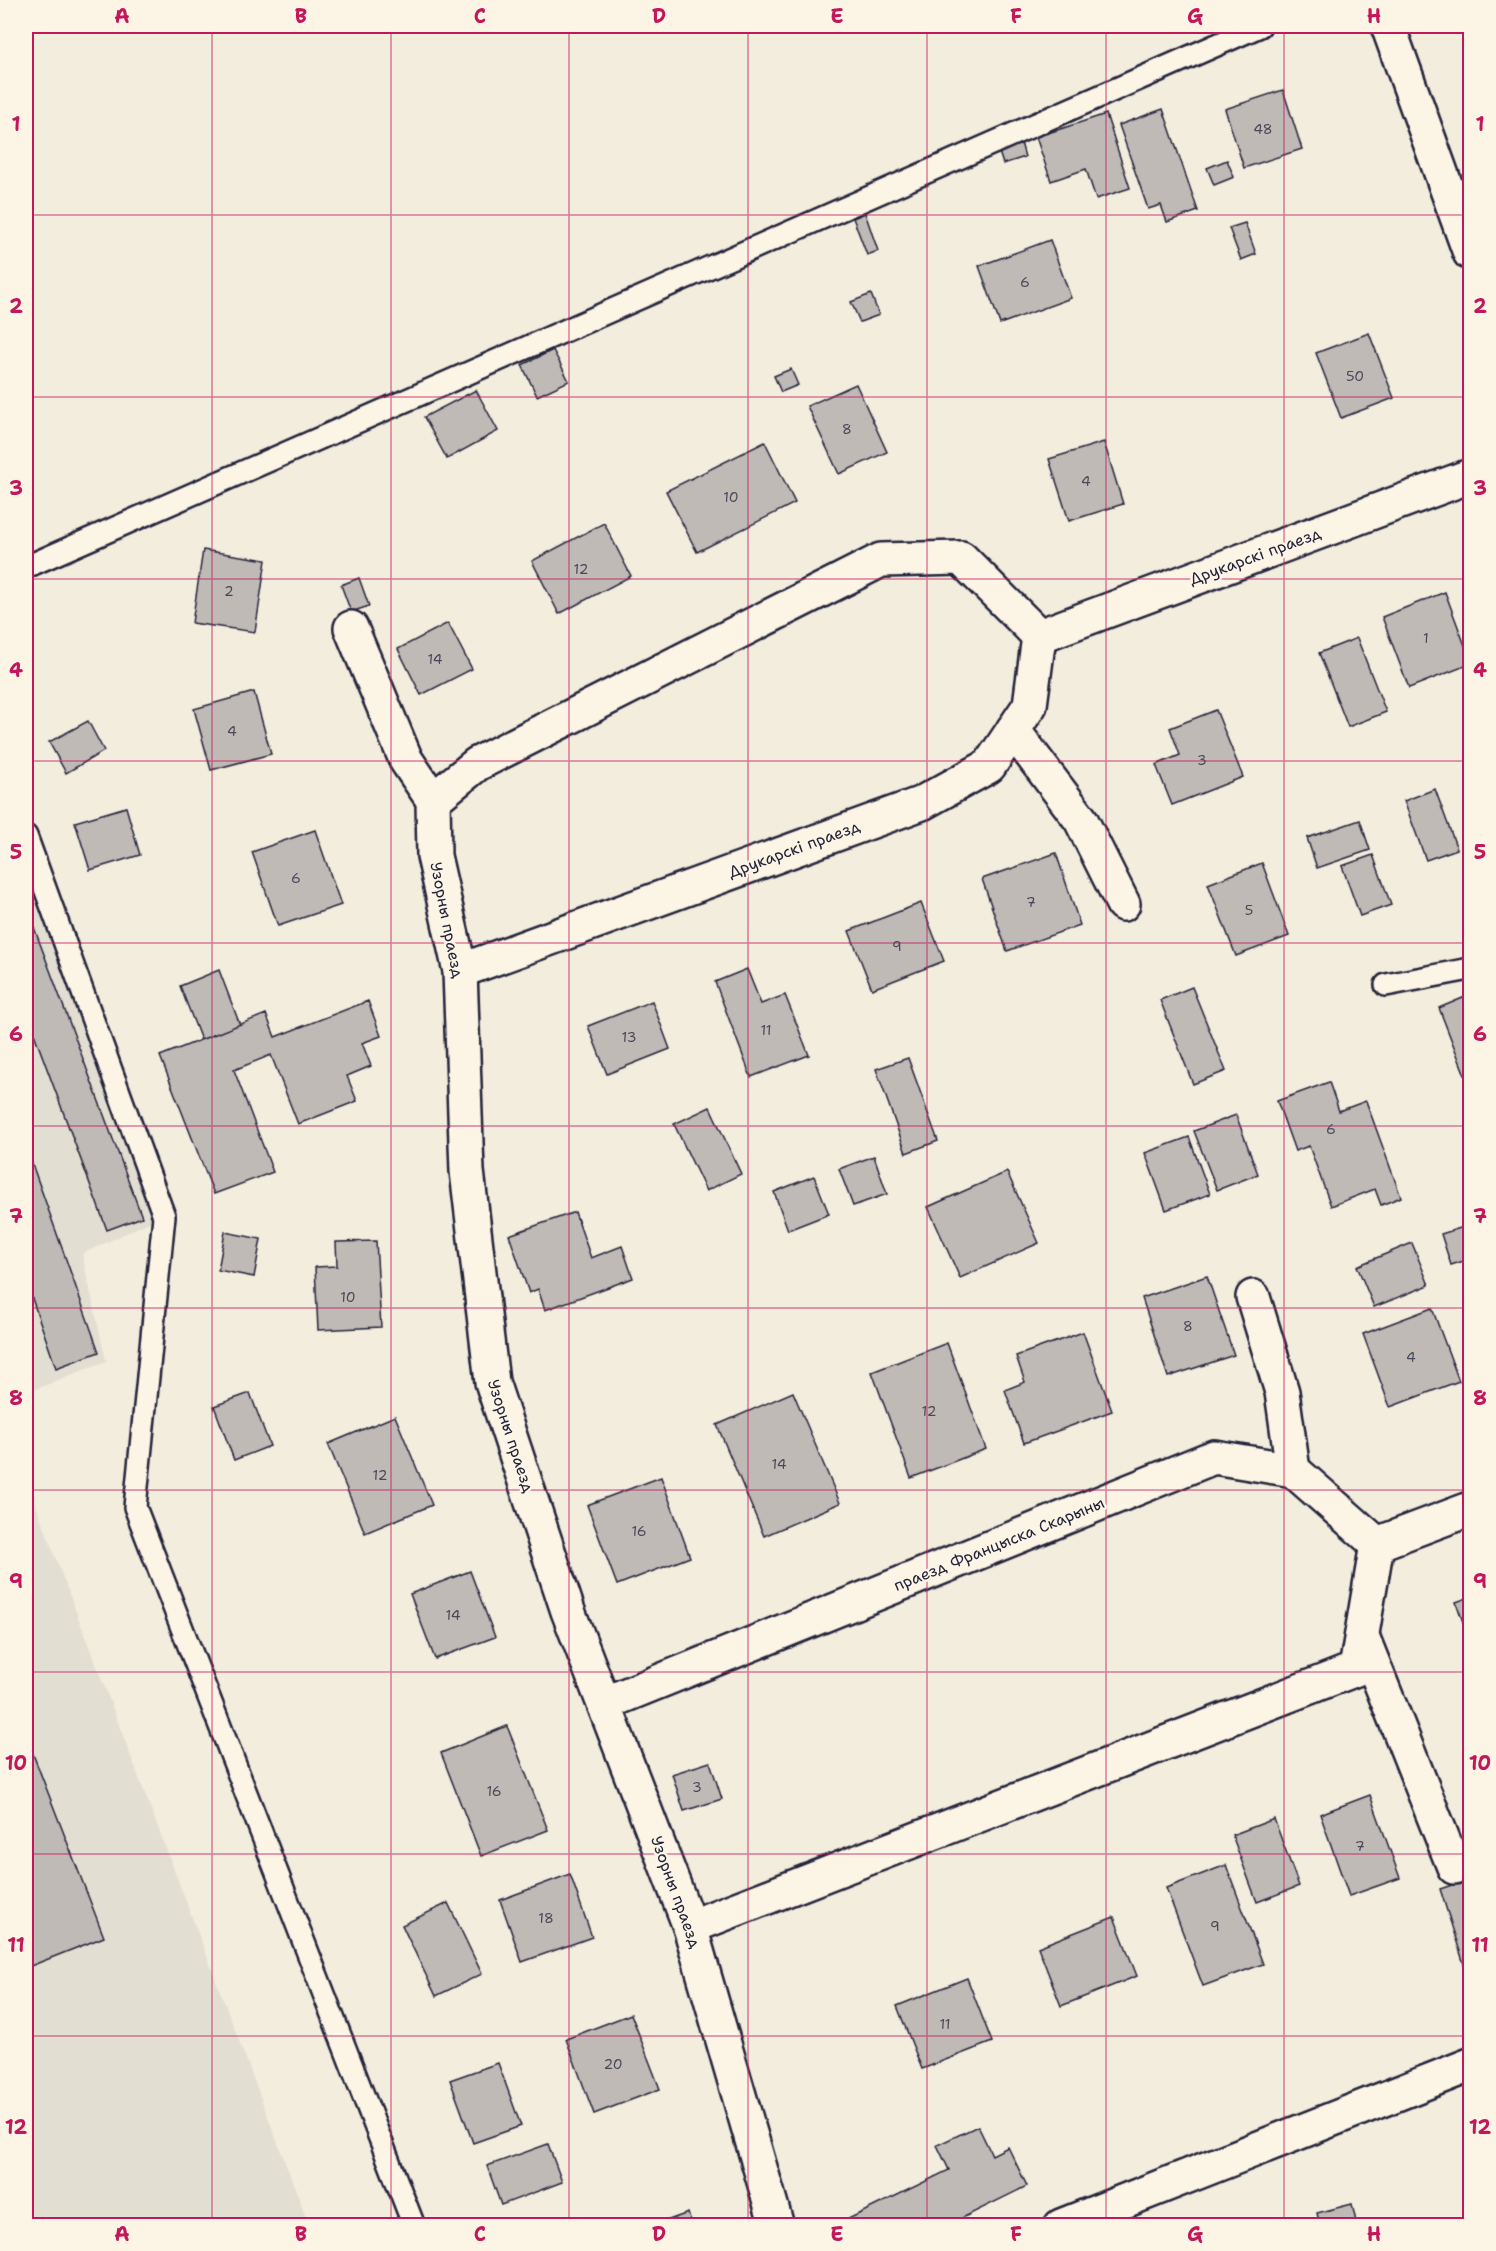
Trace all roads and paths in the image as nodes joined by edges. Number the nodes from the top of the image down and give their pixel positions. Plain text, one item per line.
1 (1260, 26) edge
2 (1388, 26) edge
3 (1470, 253) edge
4 (1470, 476) edge
5 (26, 567) edge
6 (351, 628) dead end
7 (1039, 636) junction
8 (1013, 730) junction
9 (434, 800) junction
10 (26, 836) edge
11 (1124, 903) dead end
12 (1470, 969) edge
13 (460, 971) junction
14 (1386, 985) dead end
15 (1253, 1297) dead end
16 (1293, 1470) junction
17 (1470, 1509) edge
18 (1377, 1544) junction
19 (1362, 1636) junction
20 (606, 1703) junction
21 (1454, 1868) dead end
22 (690, 1927) junction
23 (1470, 2065) edge
24 (414, 2226) edge
25 (777, 2226) edge
26 (1061, 2226) edge

1 - 5 lane
2 - 3 street
4 - 7 street, Друкарскі праезд
6 - 9 street
7 - 8 street, Друкарскі праезд
7 - 9 street
8 - 11 street
8 - 13 street, Друкарскі праезд
9 - 13 street, Узорны праезд
10 - 24 lane
12 - 14 lane
13 - 20 street, Узорны праезд
15 - 16 street
16 - 18 street
16 - 20 street, праезд Францыска Скарыны
17 - 18 street
18 - 19 street
19 - 21 street
19 - 22 street
20 - 22 street, Узорны праезд
22 - 25 street, Узорны праезд
23 - 26 street

